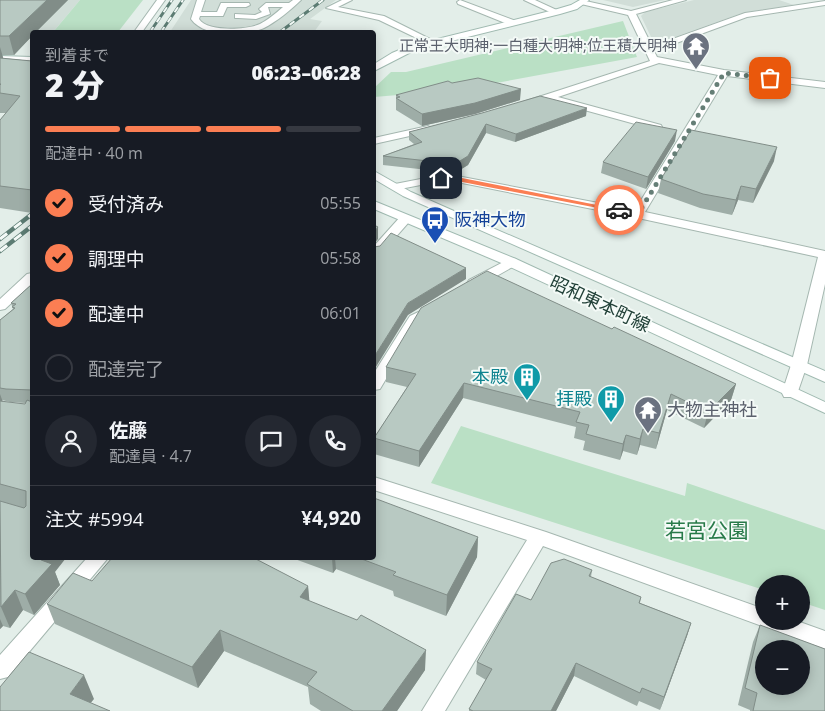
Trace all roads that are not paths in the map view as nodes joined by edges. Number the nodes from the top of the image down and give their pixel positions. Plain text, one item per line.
1 (161, 0) edge
2 (201, 0) edge
3 (348, 0) edge
4 (528, 0) edge
5 (682, 0) edge
6 (585, 1) edge
7 (248, 2) edge
8 (295, 2) edge
9 (461, 2) dead end
10 (825, 4) edge
11 (558, 12) junction
12 (631, 13) junction
13 (196, 14) junction
14 (238, 16) junction
15 (513, 23) junction
16 (139, 30) edge
17 (226, 30) joint
18 (249, 30) edge
19 (434, 43) junction
20 (647, 45) junction
21 (654, 59) junction
22 (2, 60) edge
23 (30, 60) edge
24 (376, 67) edge
25 (724, 73) junction
26 (825, 86) edge
27 (547, 97) junction
28 (512, 108) edge
29 (440, 126) edge
30 (677, 133) junction
31 (376, 141) edge
32 (376, 175) edge
33 (395, 187) junction
34 (376, 206) edge
35 (638, 214) junction
36 (405, 219) junction
37 (376, 251) edge
38 (825, 255) edge
39 (511, 262) junction
40 (30, 279) edge
41 (462, 290) edge
42 (438, 305) edge
43 (0, 306) edge
44 (799, 365) junction
45 (825, 376) edge
46 (376, 381) edge
47 (790, 393) junction
48 (825, 408) edge
49 (376, 484) edge
50 (539, 537) junction
51 (96, 560) edge
52 (755, 615) edge
53 (797, 630) edge
54 (825, 640) edge
55 (0, 670) edge
56 (433, 711) edge

1 - 16 street
2 - 13 lane
3 - 19 street
4 - 11 street
5 - 12 street
6 - 11 street
6 - 12 street
7 - 13 lane
7 - 14 lane
8 - 14 lane
8 - 18 lane
9 - 15 street
10 - 20 street
11 - 15 street
12 - 20 street
13 - 17 lane
14 - 17 lane
15 - 19 street
19 - 24 street
20 - 21 street
21 - 25 street
21 - 27 street
22 - 23 street
25 - 26 street
25 - 30 street
27 - 28 street
27 - 30 street
29 - 31 street
30 - 35 street
32 - 33 street, 昭和東本町線
33 - 35 street
33 - 44 street, 昭和東本町線
34 - 36 street, 昭和東本町線
35 - 38 street
36 - 37 street
36 - 39 street, 昭和東本町線
38 - 44 street
39 - 41 street
39 - 47 street, 昭和東本町線
40 - 43 street
42 - 46 street
44 - 45 street, 昭和東本町線
44 - 47 street
47 - 48 street, 昭和東本町線
49 - 50 street
50 - 52 street
50 - 56 street
51 - 55 street
53 - 54 street

